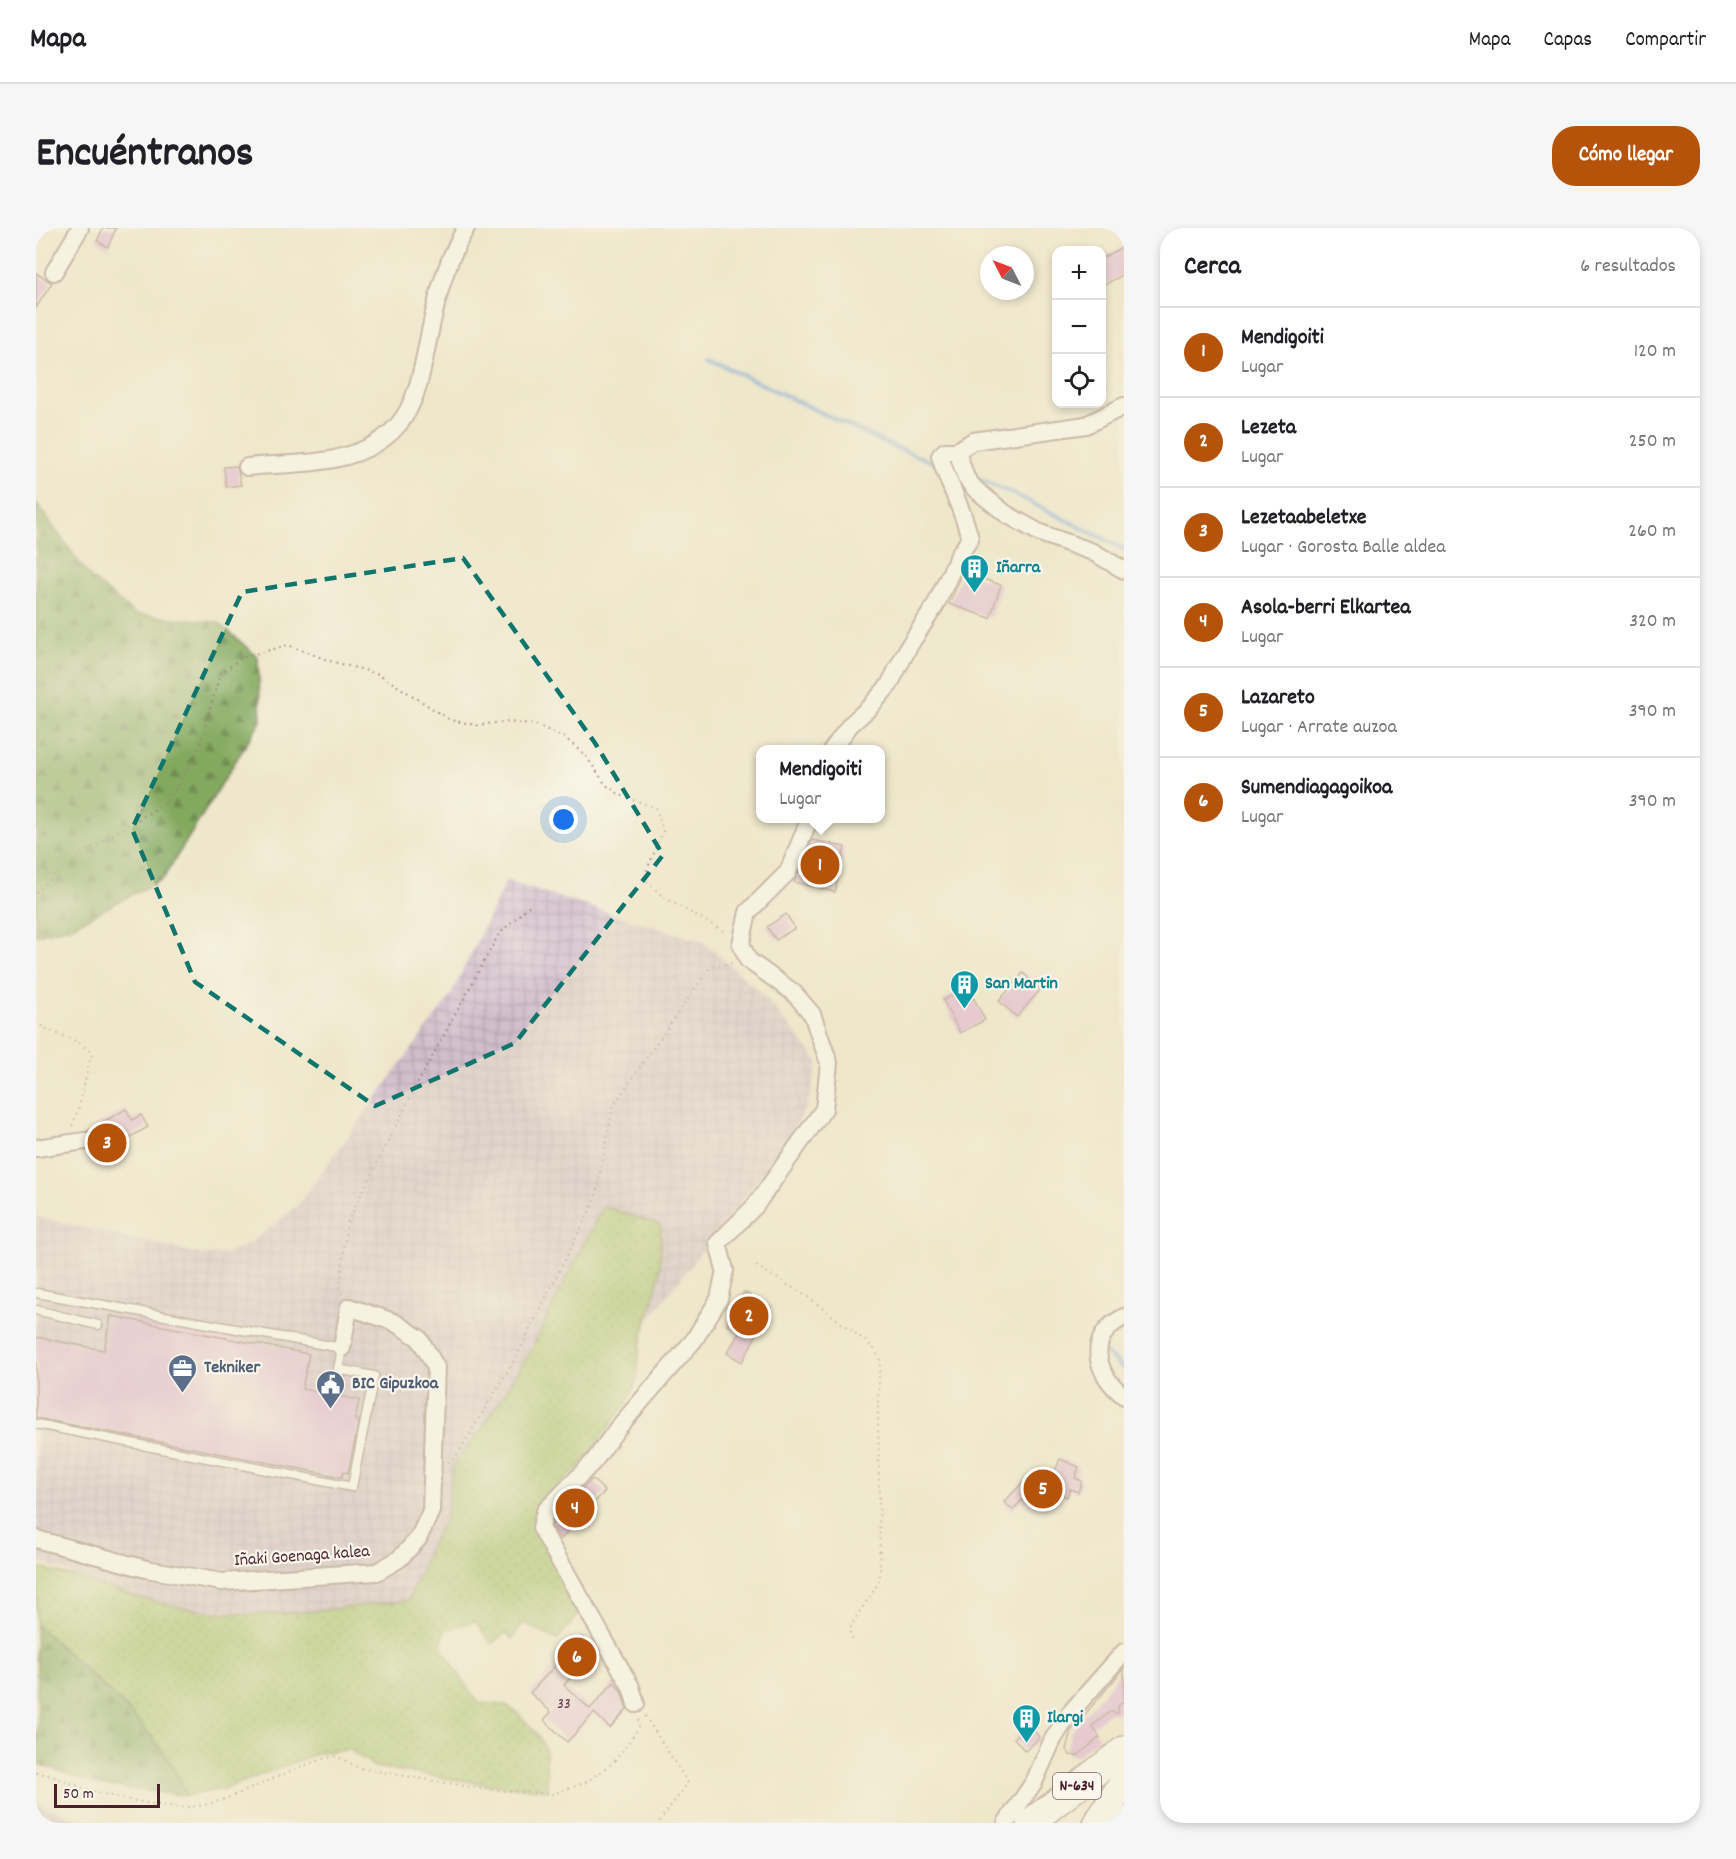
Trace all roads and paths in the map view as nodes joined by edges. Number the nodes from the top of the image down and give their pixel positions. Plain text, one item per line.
1 (80, 228) edge
2 (466, 228) edge
3 (54, 272) dead end
4 (1124, 406) edge
5 (957, 451) junction
6 (247, 467) dead end
7 (1124, 570) edge
8 (836, 745) edge
9 (808, 823) edge
10 (36, 893) edge
11 (531, 904) dead end
12 (742, 936) junction
13 (748, 960) junction
14 (36, 1022) edge
15 (76, 1142) joint
16 (36, 1148) edge
17 (756, 1266) dead end
18 (37, 1293) edge
19 (349, 1307) junction
20 (36, 1310) edge
21 (1124, 1317) edge
22 (98, 1325) dead end
23 (342, 1348) junction
24 (1124, 1396) edge
25 (36, 1424) edge
26 (432, 1480) junction
27 (36, 1539) edge
28 (854, 1642) dead end
29 (1124, 1652) edge
30 (636, 1704) junction
31 (1124, 1750) edge
32 (36, 1773) edge
33 (1124, 1782) edge
34 (1124, 1808) edge
35 (658, 1823) edge
36 (1006, 1823) edge
37 (1030, 1823) edge
38 (1098, 1823) edge
39 (1111, 1823) edge

1 - 3 street
2 - 6 street
4 - 5 street
5 - 7 street
5 - 8 street
9 - 12 street
10 - 12 path
11 - 19 path
12 - 13 street
13 - 26 path
13 - 30 street
14 - 15 path
15 - 16 street
17 - 28 path
18 - 23 lane
19 - 23 street
19 - 26 street, Iñaki Goenaga kalea
20 - 22 lane
21 - 24 street
23 - 25 lane
26 - 27 street, Iñaki Goenaga kalea
29 - 36 street
30 - 32 path
30 - 35 path
31 - 37 highway, N-634
33 - 38 highway
34 - 39 highway

